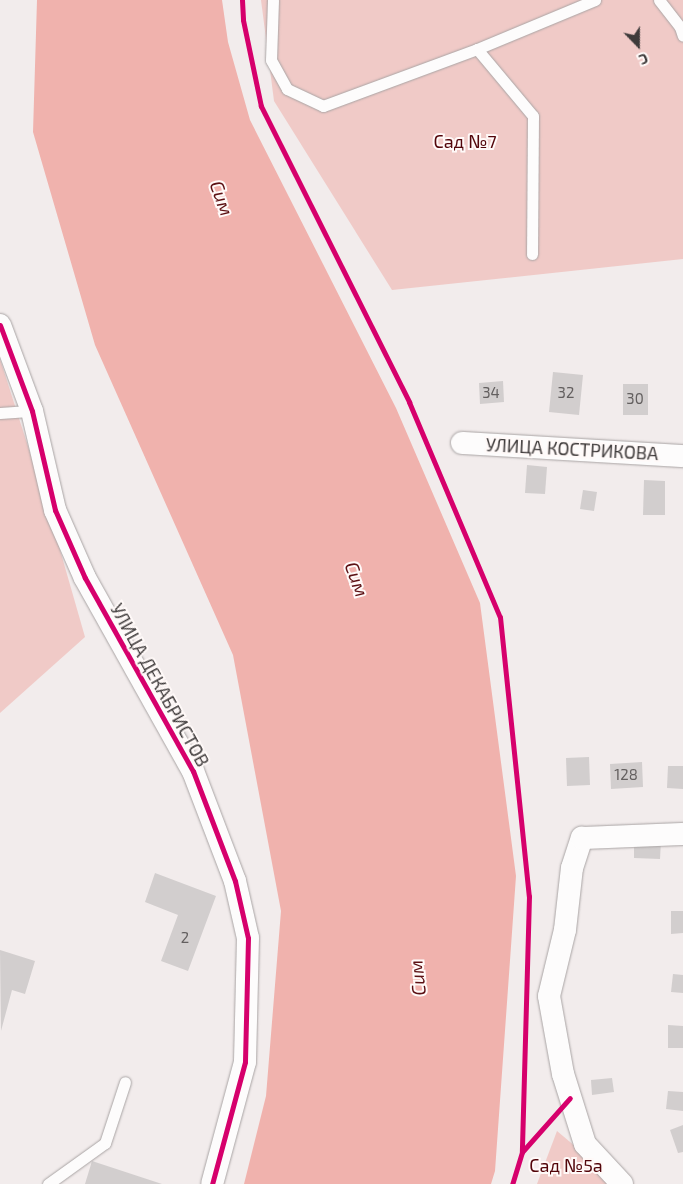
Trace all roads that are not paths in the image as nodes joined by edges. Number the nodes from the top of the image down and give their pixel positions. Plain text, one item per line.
1 (273, 0) edge
2 (595, 0) edge
3 (659, 0) edge
4 (683, 36) edge
5 (477, 49) junction
6 (532, 254) dead end
7 (0, 325) edge
8 (32, 411) junction
9 (0, 413) edge
10 (462, 443) dead end
11 (683, 456) edge
12 (683, 834) edge
13 (125, 1082) dead end
14 (48, 1184) edge
15 (212, 1184) edge
16 (622, 1184) edge

1 - 5 lane
2 - 5 lane
3 - 4 lane
5 - 6 lane
7 - 8 street, УЛИЦА ДЕКАБРИСТОВ
8 - 9 lane
8 - 15 street, УЛИЦА ДЕКАБРИСТОВ
10 - 11 street, УЛИЦА КОСТРИКОВА
12 - 16 street
13 - 14 lane

